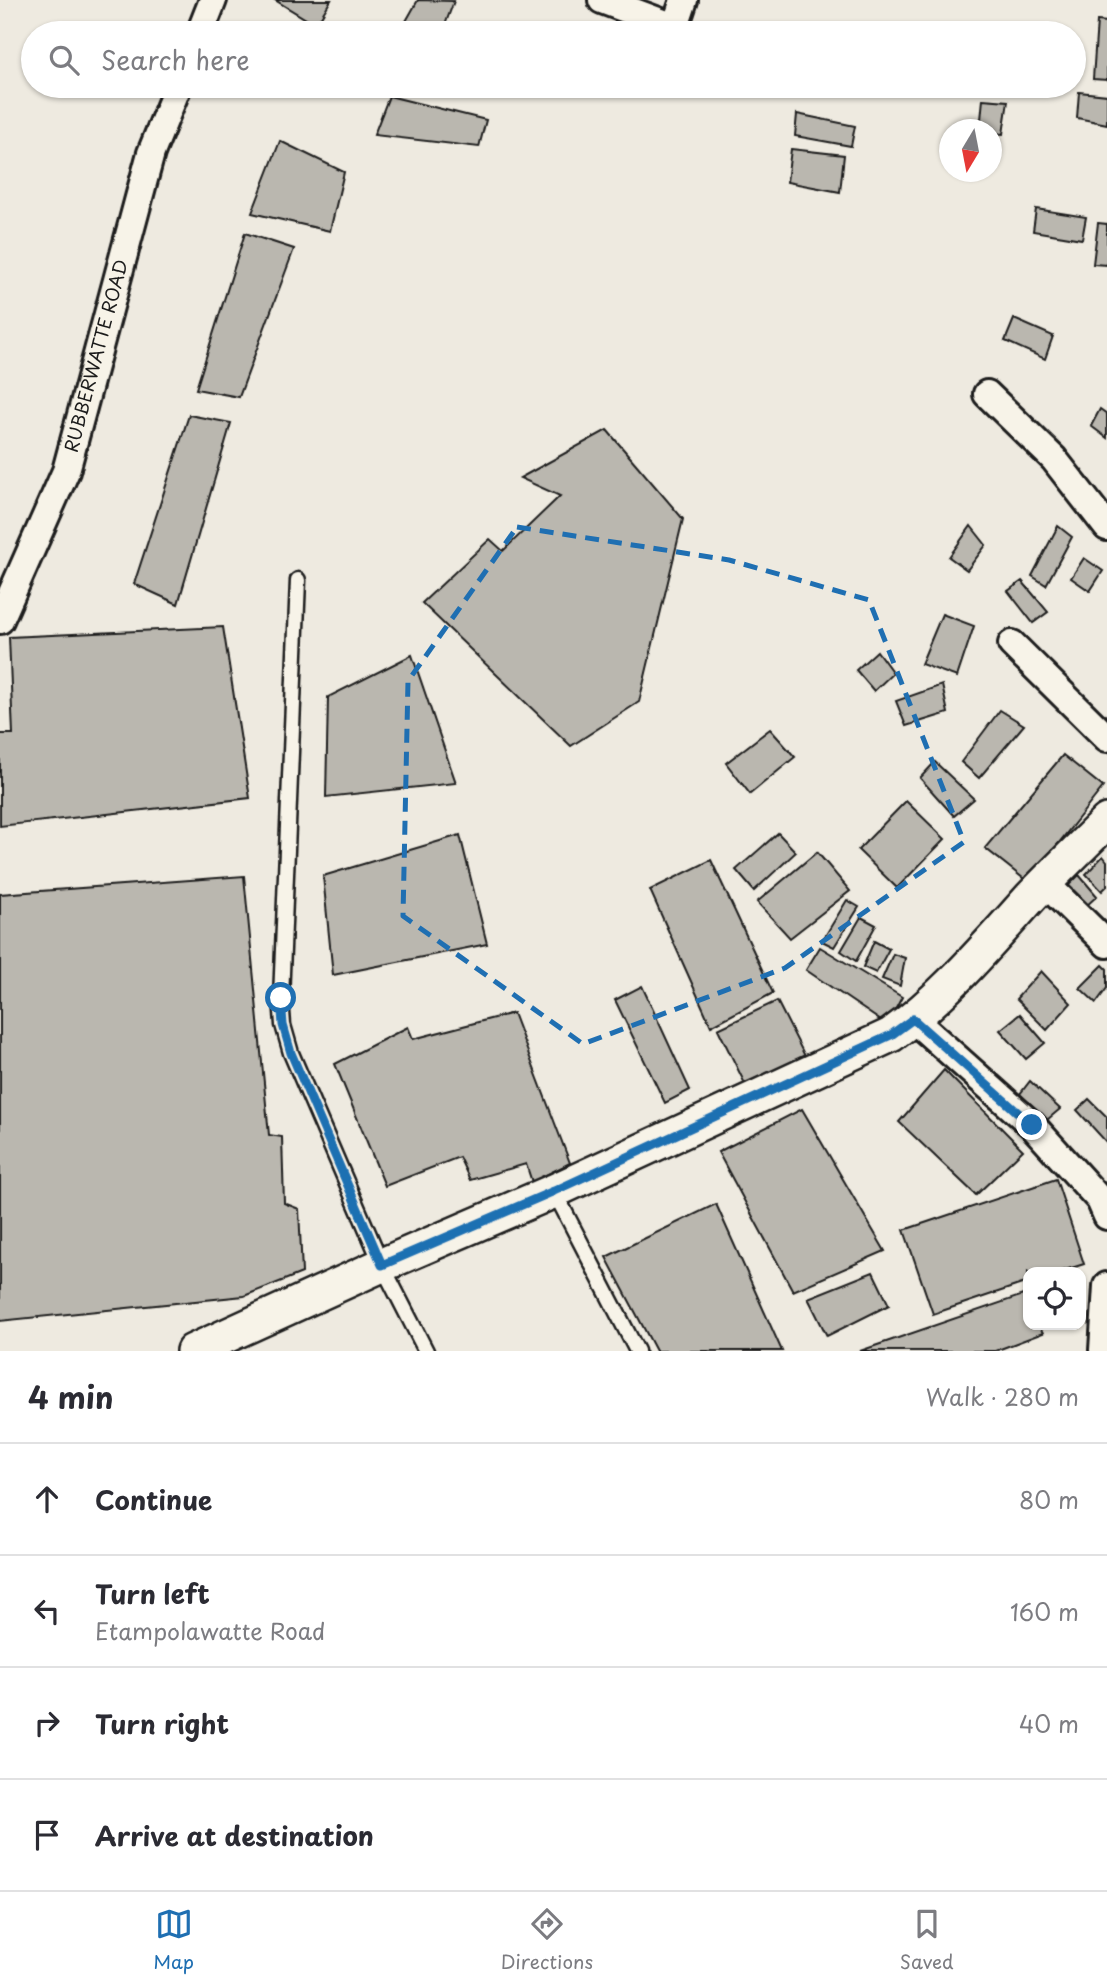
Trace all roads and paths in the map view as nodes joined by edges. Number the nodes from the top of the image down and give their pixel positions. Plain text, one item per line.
1 (213, 0) edge
2 (602, 0) edge
3 (684, 0) edge
4 (205, 21) edge
5 (652, 21) edge
6 (677, 21) edge
7 (173, 98) edge
8 (987, 394) dead end
9 (1107, 527) edge
10 (298, 580) dead end
11 (0, 620) edge
12 (1012, 643) dead end
13 (1107, 738) edge
14 (1107, 821) edge
15 (1045, 883) junction
16 (1107, 944) edge
17 (913, 1019) junction
18 (554, 1191) junction
19 (1107, 1216) edge
20 (382, 1265) junction
21 (1107, 1286) edge
22 (1104, 1350) edge
23 (193, 1351) edge
24 (426, 1351) edge
25 (637, 1351) edge

1 - 4 street
2 - 5 street
3 - 6 street
7 - 11 street, RUBBERWATTE ROAD
8 - 9 street
10 - 20 lane
12 - 13 street
14 - 15 street
15 - 16 street
15 - 17 street
17 - 18 street
17 - 19 street
18 - 20 street
18 - 25 lane
20 - 23 street
20 - 24 lane
21 - 22 street

